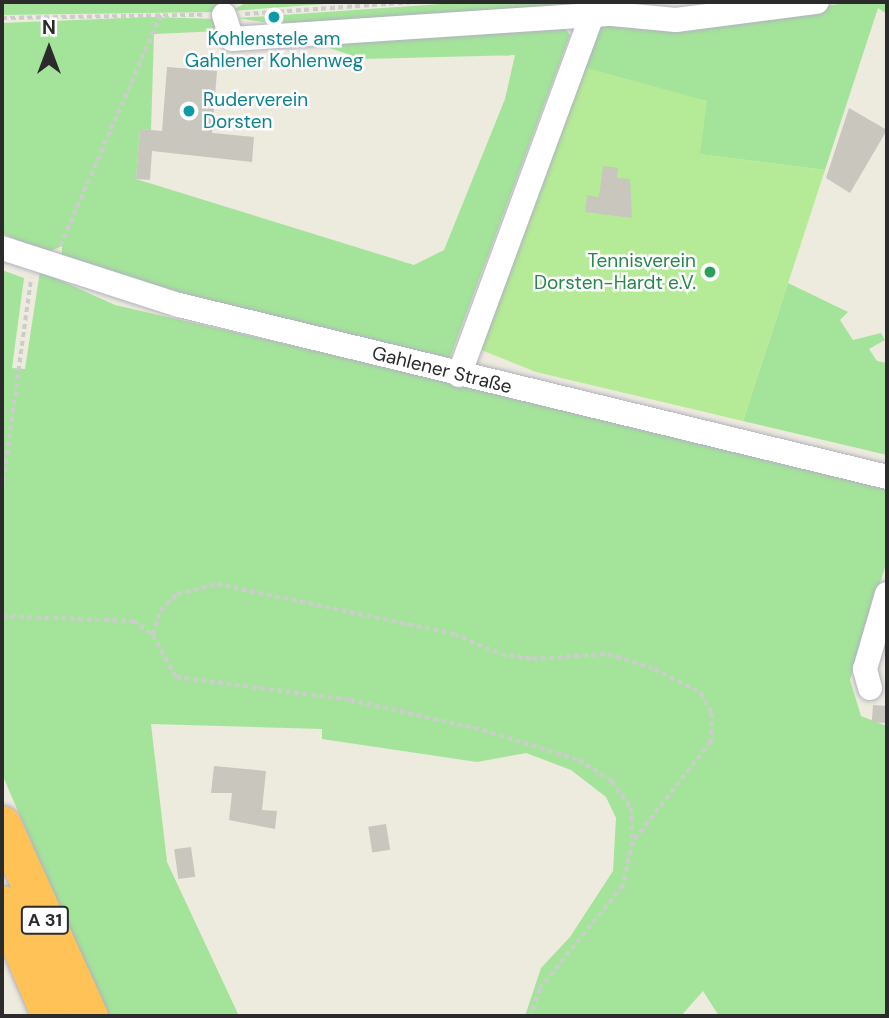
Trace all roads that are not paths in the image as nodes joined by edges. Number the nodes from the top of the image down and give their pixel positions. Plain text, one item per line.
1 (817, 2) edge
2 (224, 15) dead end
3 (592, 16) junction
4 (2, 248) edge
5 (459, 374) junction
6 (887, 477) edge
7 (887, 594) edge
8 (870, 688) dead end
9 (2, 824) edge
10 (2, 904) edge
11 (50, 1016) edge
12 (89, 1016) edge

1 - 3 street
2 - 3 street
3 - 5 street
4 - 5 street, Gahlener Straße
5 - 6 street, Gahlener Straße
7 - 8 street
9 - 12 highway, A 31
10 - 11 highway, A 31

